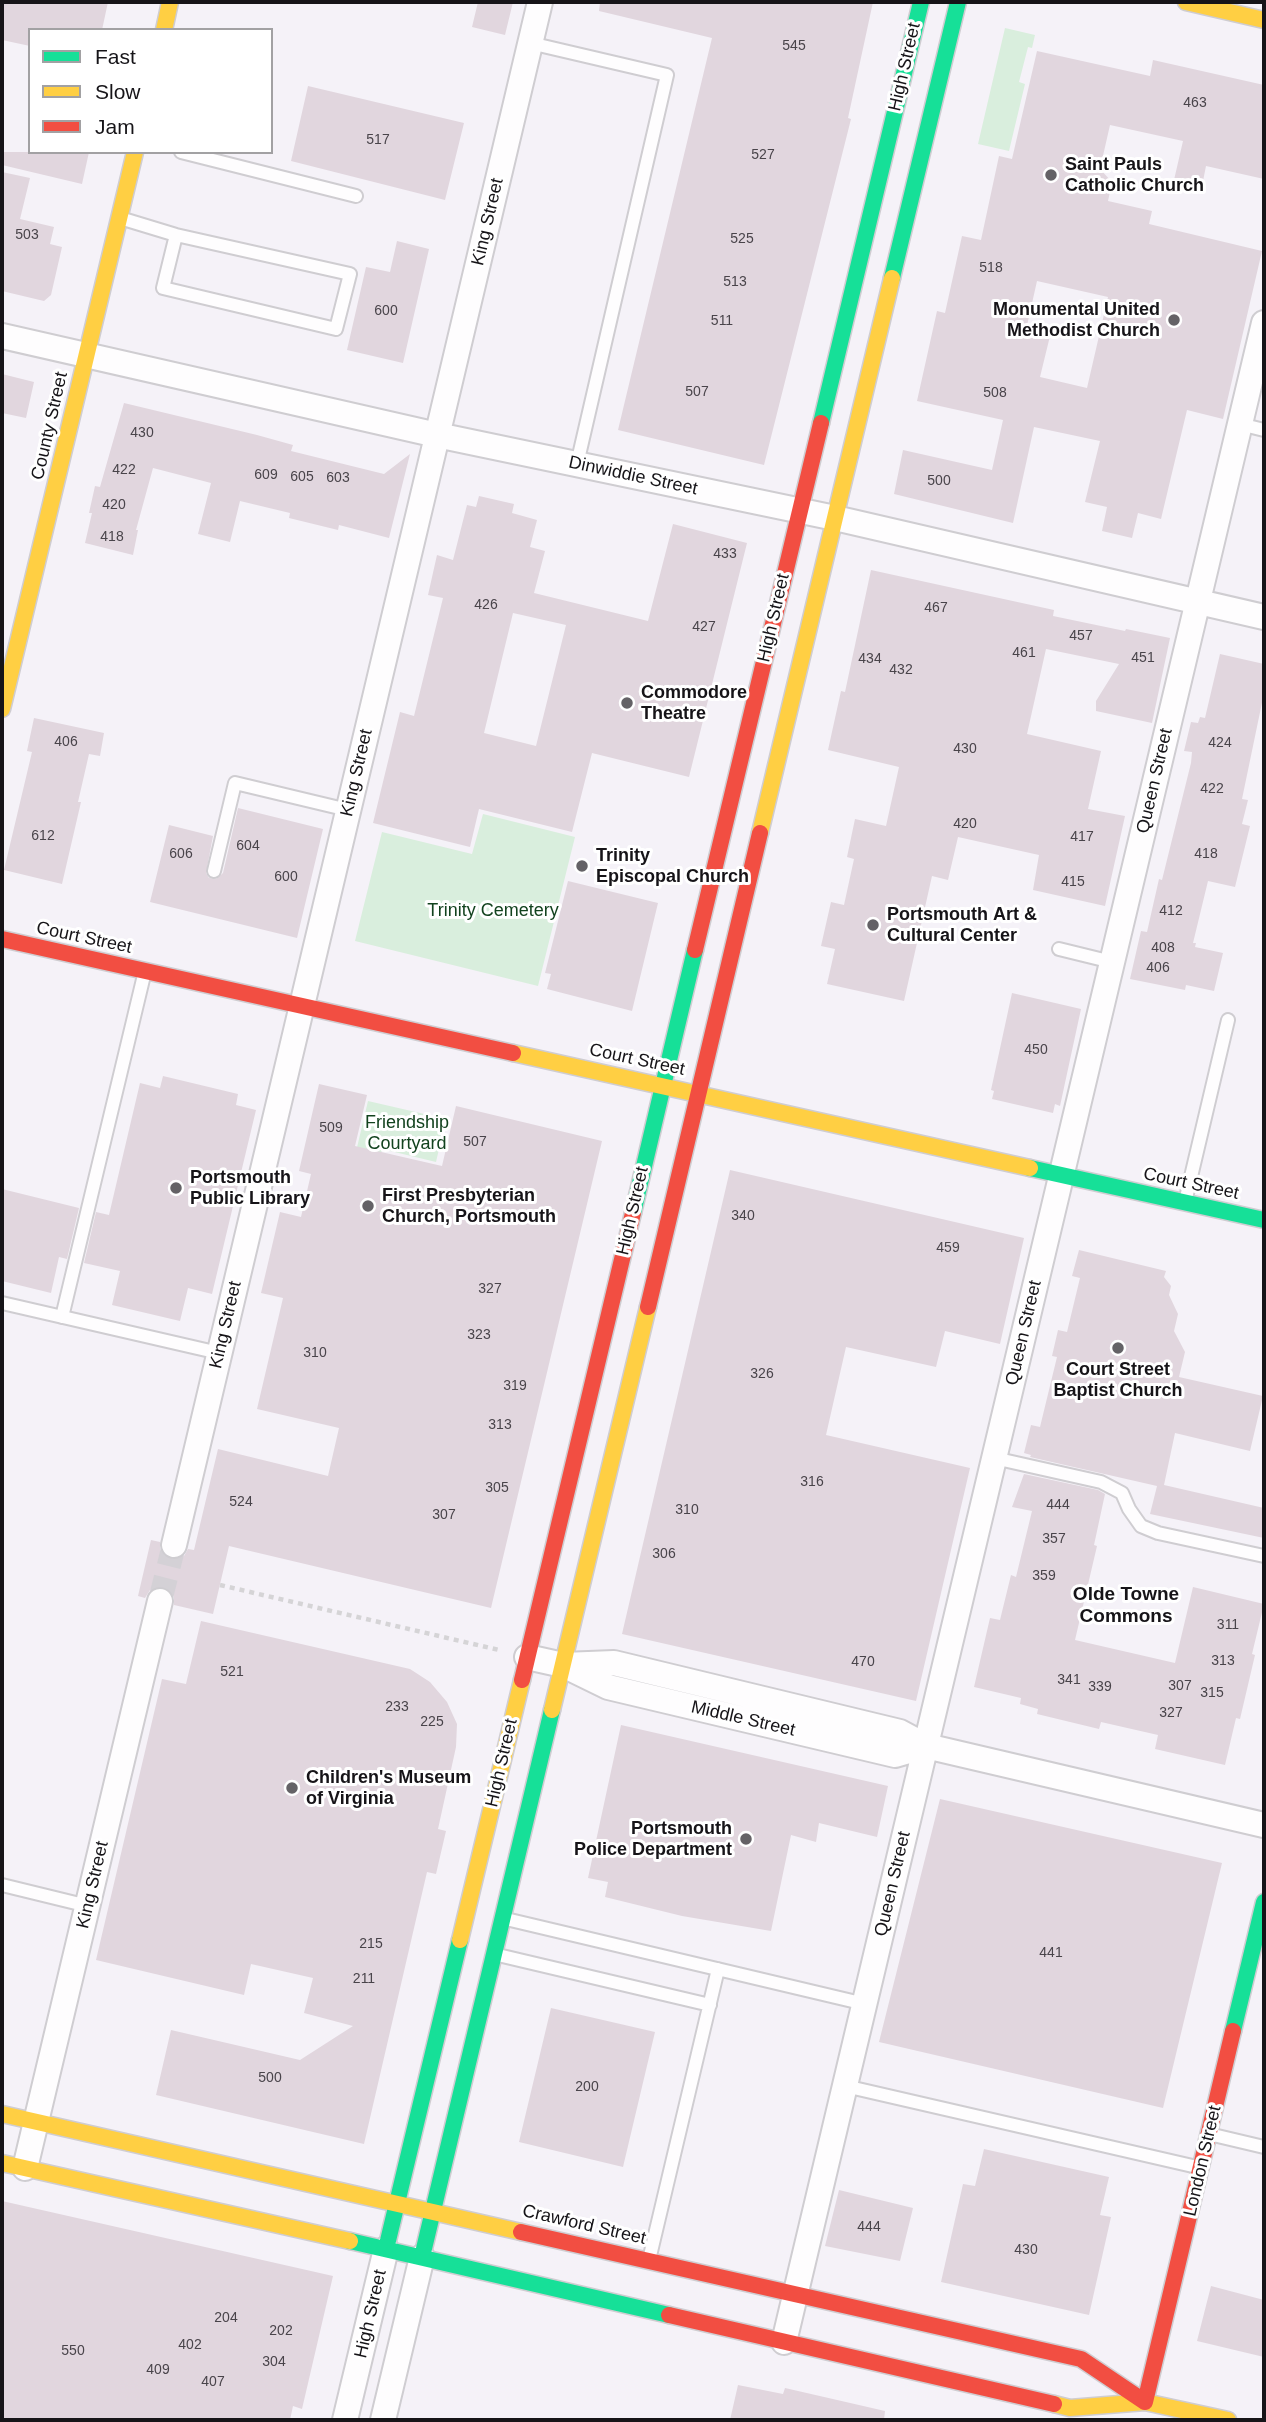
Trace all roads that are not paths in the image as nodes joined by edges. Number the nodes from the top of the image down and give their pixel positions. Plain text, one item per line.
1 (170, 2) edge
2 (540, 2) edge
3 (920, 2) edge
4 (958, 2) edge
5 (1186, 2) edge
6 (1258, 13) edge
7 (164, 28) edge
8 (530, 43) junction
9 (135, 154) edge
10 (189, 154) edge
11 (356, 196) dead end
12 (119, 218) junction
13 (176, 235) junction
14 (1264, 323) edge
15 (2, 336) edge
16 (87, 355) junction
17 (1258, 377) edge
18 (1252, 427) edge
19 (437, 435) junction
20 (577, 464) junction
21 (799, 510) junction
22 (835, 518) junction
23 (1198, 602) junction
24 (1264, 617) edge
25 (3, 700) edge
26 (348, 810) junction
27 (214, 871) dead end
28 (2, 939) edge
29 (1059, 949) dead end
30 (1112, 962) junction
31 (145, 971) junction
32 (302, 1006) junction
33 (1228, 1020) dead end
34 (663, 1085) junction
35 (698, 1093) junction
36 (1062, 1175) junction
37 (1185, 1202) junction
38 (1264, 1220) edge
39 (2, 1303) edge
40 (62, 1317) junction
41 (219, 1353) junction
42 (994, 1458) junction
43 (174, 1545) tunnel mouth
44 (1264, 1556) edge
45 (160, 1601) tunnel mouth
46 (527, 1657) junction
47 (563, 1665) junction
48 (926, 1746) junction
49 (1264, 1825) edge
50 (2, 1885) edge
51 (1264, 1902) edge
52 (88, 1906) junction
53 (503, 1918) junction
54 (494, 1954) junction
55 (718, 1969) junction
56 (865, 2004) junction
57 (710, 2006) junction
58 (845, 2086) junction
59 (2, 2114) edge
60 (37, 2122) junction
61 (1209, 2134) junction
62 (1264, 2147) edge
63 (13, 2166) edge
64 (1201, 2168) junction
65 (397, 2202) junction
66 (433, 2210) junction
67 (386, 2249) junction
68 (422, 2258) junction
69 (649, 2260) junction
70 (796, 2294) junction
71 (784, 2342) junction
72 (1143, 2411) edge
73 (345, 2420) edge
74 (383, 2420) edge
75 (1228, 2420) edge

1 - 7 main road
2 - 8 street, King Street
3 - 21 main road, High Street
4 - 22 main road, High Street
5 - 6 main road
8 - 19 street, King Street
8 - 20 lane
9 - 12 main road, County Street
10 - 11 lane
12 - 13 lane
12 - 16 main road, County Street
13 - 13 lane
14 - 17 street, Queen Street
15 - 16 street, Dinwiddie Street
16 - 19 street, Dinwiddie Street
16 - 25 main road, County Street
17 - 18 street, Queen Street
18 - 23 street, Queen Street
19 - 20 street, Dinwiddie Street
19 - 26 street, King Street
20 - 21 street, Dinwiddie Street
21 - 22 street, Dinwiddie Street
21 - 34 main road, High Street
22 - 23 street, Dinwiddie Street
22 - 35 main road, High Street
23 - 24 street, Dinwiddie Street
23 - 30 street, Queen Street
26 - 27 lane
26 - 32 street, King Street
28 - 31 main road, Court Street
29 - 30 lane
30 - 36 street, Queen Street
31 - 32 main road, Court Street
31 - 40 lane
32 - 34 main road, Court Street
32 - 41 street, King Street
33 - 37 lane
34 - 35 main road, Court Street
34 - 46 main road, High Street
35 - 36 main road, Court Street
35 - 47 main road, High Street
36 - 37 main road, Court Street
36 - 42 street, Queen Street
37 - 38 main road, Court Street
39 - 40 lane
40 - 41 lane
41 - 43 street, King Street
42 - 44 lane
42 - 48 street, Queen Street
45 - 52 street, King Street
46 - 47 street, Middle Street
46 - 65 main road, High Street
47 - 48 street, Middle Street
47 - 53 main road, High Street
48 - 49 street, Middle Street
48 - 56 street, Queen Street
50 - 52 lane
51 - 61 main road, London Street
52 - 60 street, King Street
53 - 54 main road, High Street
53 - 55 lane
54 - 57 lane
54 - 66 main road, High Street
55 - 56 lane
55 - 57 lane
56 - 58 street, Queen Street
57 - 69 lane
58 - 64 lane
58 - 70 street, Queen Street
59 - 60 main road, Crawford Street
60 - 63 street, King Street
60 - 65 main road, Crawford Street
61 - 62 lane
61 - 64 main road, London Street
63 - 67 main road, Crawford Street
64 - 72 main road, London Street
65 - 66 main road, Crawford Street
65 - 67 main road, High Street
66 - 68 main road, High Street
66 - 69 main road, Crawford Street
67 - 68 main road, Crawford Street
67 - 73 street, High Street
68 - 71 main road, Crawford Street
68 - 74 street, High Street
69 - 70 main road, Crawford Street
70 - 71 street, Queen Street
70 - 72 main road, Crawford Street
71 - 72 main road, Crawford Street
72 - 75 main road, Crawford Street

